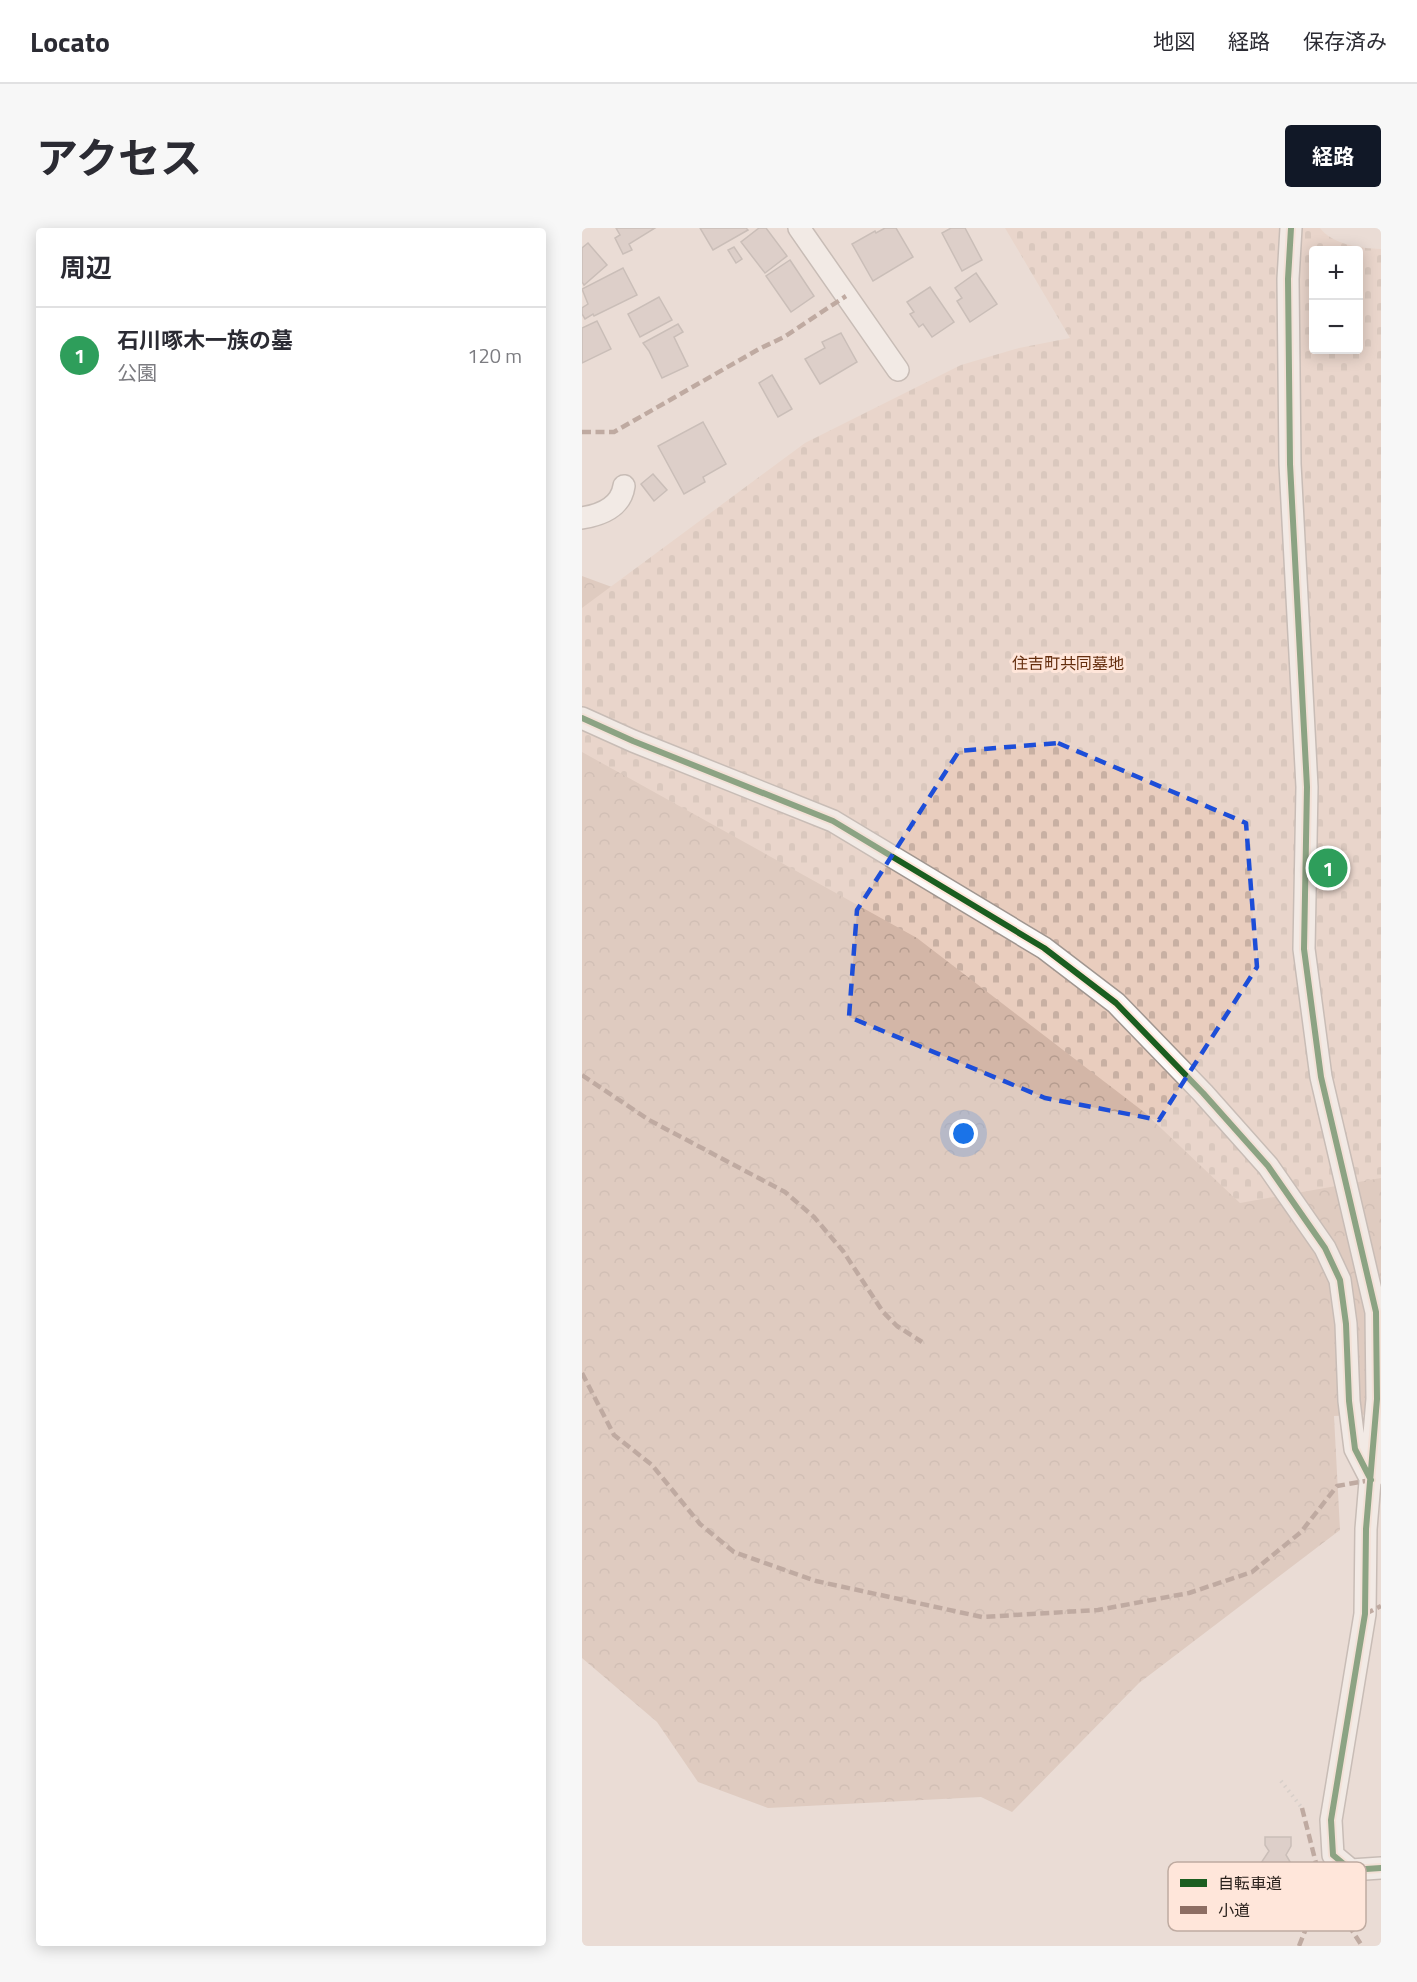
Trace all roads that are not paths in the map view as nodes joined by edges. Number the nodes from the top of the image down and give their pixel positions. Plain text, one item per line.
1 (799, 228) edge
2 (1291, 228) edge
3 (898, 370) dead end
4 (624, 486) dead end
5 (582, 518) edge
6 (582, 718) edge
7 (1371, 1480) junction
8 (1341, 1862) edge
9 (1381, 1868) edge
10 (1366, 1869) edge

1 - 3 street
2 - 7 street
4 - 5 street
6 - 7 street
7 - 8 street
9 - 10 street

